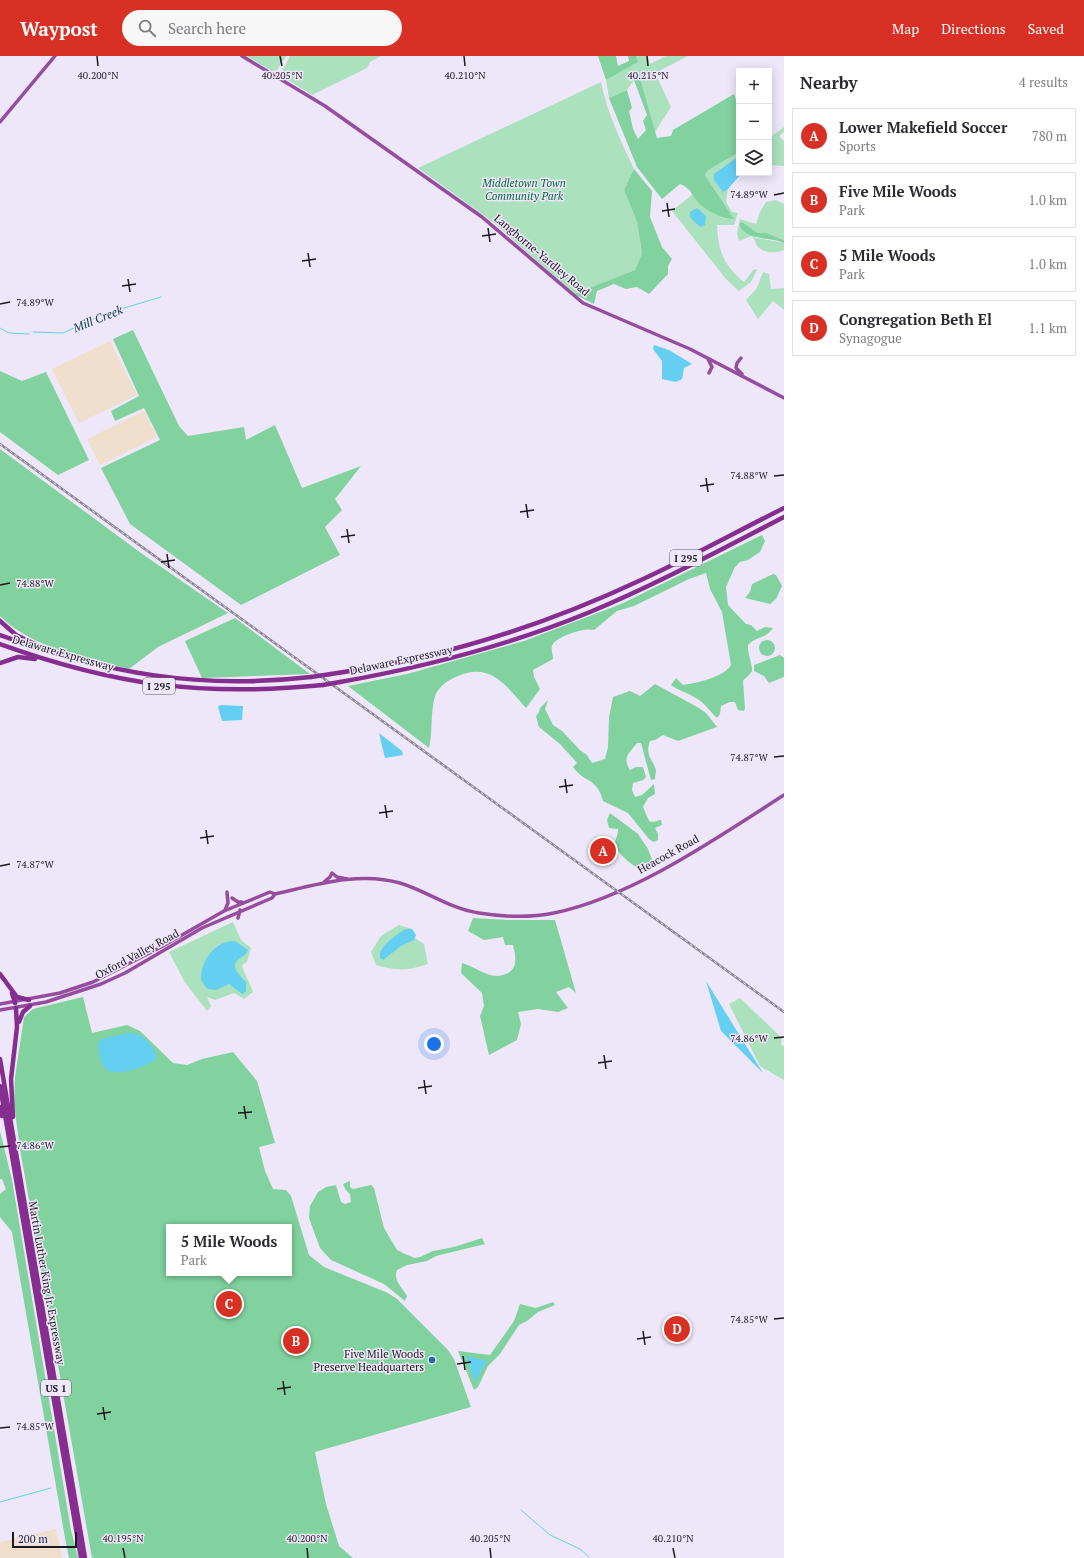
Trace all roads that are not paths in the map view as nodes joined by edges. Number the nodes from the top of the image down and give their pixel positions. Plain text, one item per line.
1 (55, 56) edge
2 (242, 56) edge
3 (0, 122) edge
4 (704, 356) junction
5 (741, 358) dead end
6 (709, 373) dead end
7 (745, 377) junction
8 (784, 398) edge
9 (784, 508) edge
10 (784, 517) edge
11 (0, 621) edge
12 (0, 635) edge
13 (0, 644) edge
14 (63, 655) junction
15 (0, 663) edge
16 (60, 664) junction
17 (784, 795) edge
18 (350, 880) junction
19 (322, 884) junction
20 (227, 892) dead end
21 (275, 894) junction
22 (232, 898) dead end
23 (247, 901) junction
24 (240, 910) junction
25 (224, 911) junction
26 (554, 913) joint
27 (238, 918) dead end
28 (0, 974) edge
29 (12, 991) junction
30 (29, 1000) junction
31 (15, 1002) junction
32 (0, 1004) edge
33 (30, 1006) junction
34 (16, 1008) junction
35 (0, 1010) edge
36 (17, 1027) junction
37 (0, 1059) edge
38 (0, 1086) edge
39 (0, 1107) edge
40 (14, 1141) junction
41 (12, 1155) junction
42 (81, 1558) edge
43 (86, 1558) edge

1 - 3 main road
2 - 4 main road, Langhorne-Yardley Road
4 - 6 main road
4 - 7 main road, Langhorne-Yardley Road
5 - 7 main road
7 - 8 main road, Langhorne-Yardley Road
9 - 14 highway, Delaware Expressway / I 295, bridge
10 - 16 highway, Delaware Expressway / I 295, bridge
11 - 14 highway
12 - 14 highway, I 295
13 - 16 highway, Delaware Expressway / I 295
15 - 16 highway
17 - 26 main road, Heacock Road
18 - 19 main road, Oxford Valley Road
18 - 19 main road
18 - 26 main road, Oxford Valley Road
19 - 21 main road, Oxford Valley Road
20 - 25 main road
21 - 23 main road, Oxford Valley Road
21 - 24 main road, Oxford Valley Road
22 - 23 main road
23 - 25 main road, Oxford Valley Road
24 - 27 main road
24 - 33 main road, Oxford Valley Road
25 - 30 main road, Oxford Valley Road
28 - 29 highway
29 - 30 highway
29 - 31 highway
30 - 31 main road, Oxford Valley Road
31 - 32 main road, Oxford Valley Road
31 - 34 main road
33 - 34 main road, Oxford Valley Road
33 - 36 highway
34 - 35 main road, Oxford Valley Road
34 - 36 highway
36 - 40 highway
37 - 40 highway, Martin Luther King Jr. Expressway / US 1
38 - 41 highway, Martin Luther King Jr. Expressway / US 1
39 - 41 highway
40 - 43 highway, Martin Luther King Jr. Expressway / US 1
41 - 42 highway, Martin Luther King Jr. Expressway / US 1

